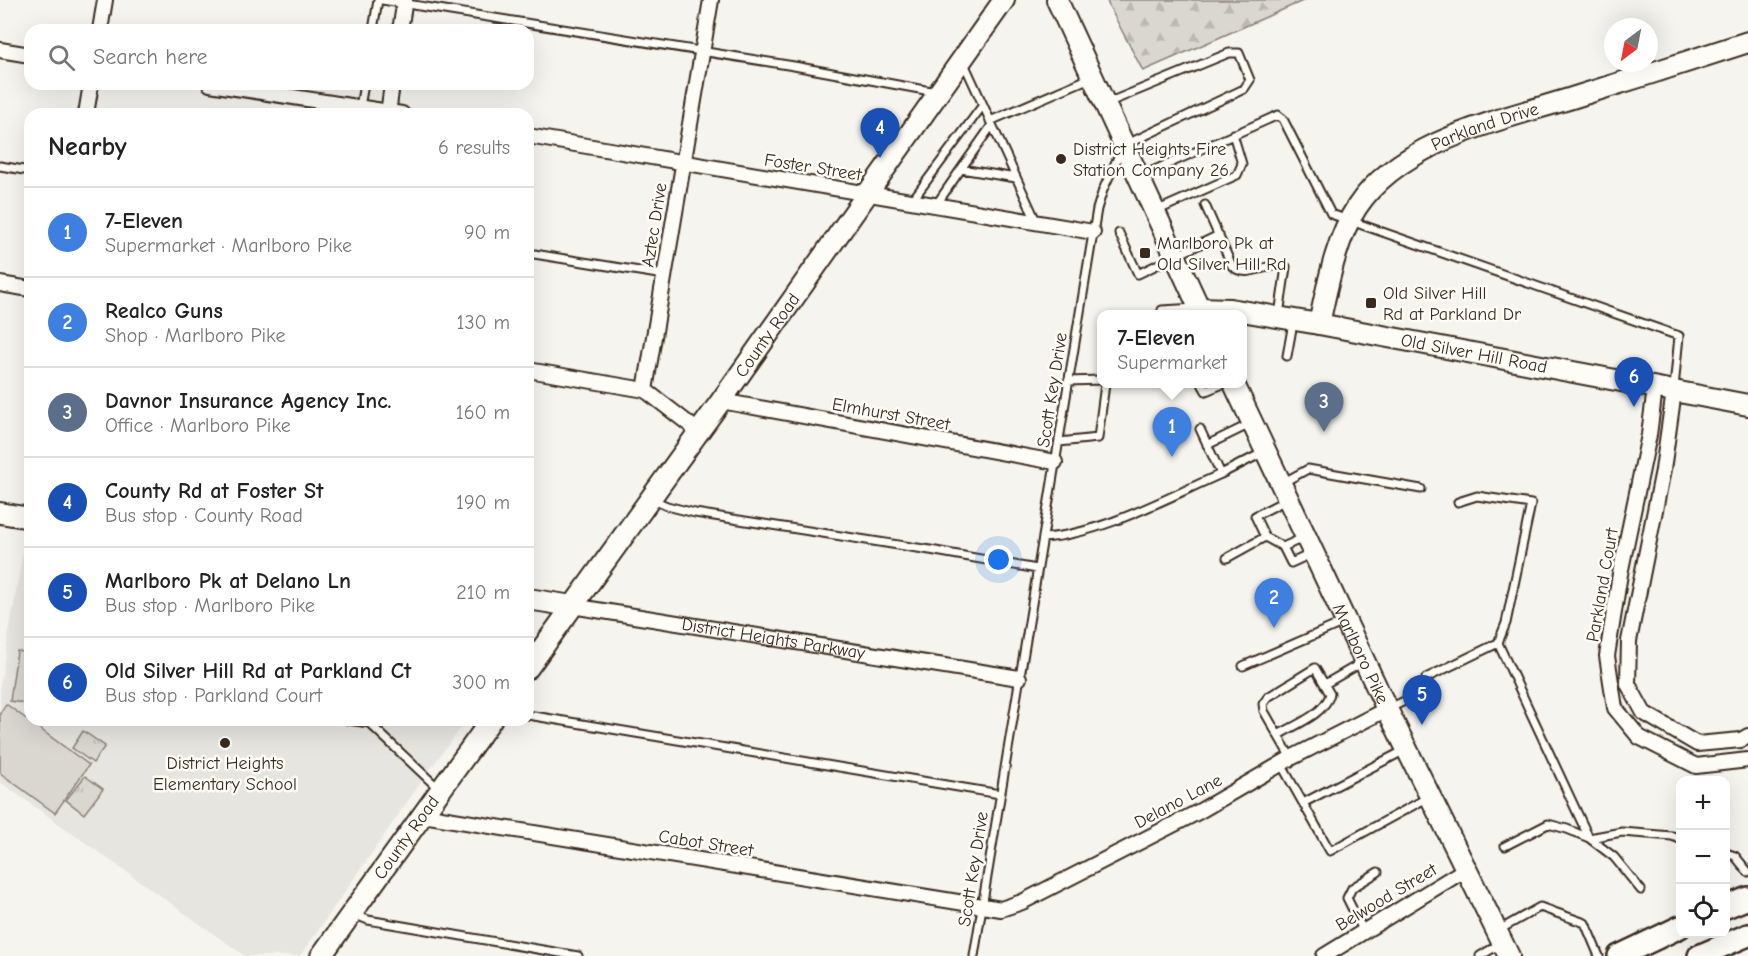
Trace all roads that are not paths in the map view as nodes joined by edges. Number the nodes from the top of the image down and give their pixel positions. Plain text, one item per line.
1 (105, 0) edge
2 (380, 0) edge
3 (711, 0) edge
4 (1004, 0) edge
5 (1057, 0) edge
6 (404, 2) edge
7 (101, 24) edge
8 (374, 24) edge
9 (401, 24) edge
10 (1748, 42) edge
11 (0, 50) edge
12 (702, 50) junction
13 (24, 54) edge
14 (962, 60) junction
15 (1092, 77) junction
16 (90, 90) edge
17 (249, 90) edge
18 (363, 90) edge
19 (392, 90) edge
20 (939, 92) junction
21 (1104, 104) junction
22 (983, 105) junction
23 (360, 107) junction
24 (87, 108) edge
25 (366, 108) edge
26 (393, 108) edge
27 (991, 123) junction
28 (1233, 135) junction
29 (534, 137) edge
30 (1124, 146) junction
31 (682, 164) junction
32 (0, 166) edge
33 (961, 169) junction
34 (24, 170) edge
35 (1139, 176) junction
36 (1016, 178) junction
37 (867, 195) junction
38 (911, 202) junction
39 (1205, 205) dead end
40 (935, 206) junction
41 (1155, 212) junction
42 (1349, 222) junction
43 (1037, 223) junction
44 (1093, 232) junction
45 (1119, 233) dead end
46 (1219, 235) junction
47 (534, 254) edge
48 (1175, 256) junction
49 (664, 275) junction
50 (0, 284) edge
51 (24, 288) edge
52 (1201, 310) edge
53 (1216, 310) edge
54 (1236, 310) edge
55 (1247, 312) edge
56 (1286, 319) junction
57 (1319, 324) junction
58 (1287, 356) dead end
59 (534, 371) edge
60 (1097, 380) edge
61 (1068, 381) junction
62 (1105, 388) edge
63 (1236, 388) edge
64 (1664, 389) junction
65 (645, 390) junction
66 (721, 401) junction
67 (1748, 405) edge
68 (1253, 423) junction
69 (1200, 429) dead end
70 (698, 431) junction
71 (1649, 435) junction
72 (1667, 437) junction
73 (1059, 442) junction
74 (1207, 445) junction
75 (1266, 451) junction
76 (1055, 462) junction
77 (1221, 474) junction
78 (1421, 489) dead end
79 (1285, 491) junction
80 (650, 498) junction
81 (1458, 502) dead end
82 (0, 513) edge
83 (24, 517) edge
84 (1265, 537) junction
85 (1042, 538) junction
86 (1310, 545) junction
87 (1283, 547) junction
88 (1227, 558) dead end
89 (1037, 569) junction
90 (534, 600) edge
91 (572, 606) junction
92 (1346, 621) junction
93 (1610, 636) junction
94 (1629, 641) junction
95 (1498, 643) junction
96 (534, 660) edge
97 (1365, 661) junction
98 (1243, 666) dead end
99 (1019, 678) junction
100 (1426, 678) dead end
101 (1325, 684) junction
102 (1431, 688) dead end
103 (1387, 709) junction
104 (534, 717) edge
105 (372, 726) edge
106 (487, 726) edge
107 (1278, 735) junction
108 (1748, 736) edge
109 (1697, 744) junction
110 (1407, 749) junction
111 (1748, 760) edge
112 (1286, 761) junction
113 (1696, 766) junction
114 (440, 791) junction
115 (1000, 794) junction
116 (1430, 796) junction
117 (1303, 803) junction
118 (423, 815) junction
119 (1589, 838) junction
120 (1676, 838) edge
121 (1505, 846) dead end
122 (1730, 854) edge
123 (1466, 870) junction
124 (1378, 872) dead end
125 (1748, 872) edge
126 (1641, 890) dead end
127 (1748, 898) edge
128 (1730, 905) edge
129 (982, 906) junction
130 (352, 914) junction
131 (1676, 929) edge
132 (1364, 932) junction
133 (1748, 935) edge
134 (1503, 944) edge
135 (321, 956) edge
136 (578, 956) edge
137 (974, 956) edge
138 (1324, 956) edge
139 (1480, 956) edge
140 (1599, 956) edge
141 (1619, 956) edge
142 (1699, 956) edge

1 - 7 street
2 - 6 lane
2 - 8 lane
3 - 12 street, Aztec Drive
4 - 14 street, County Road
5 - 15 street
6 - 9 street
6 - 12 lane
10 - 42 street, Parkland Drive
11 - 13 street
12 - 20 lane
12 - 31 street, Aztec Drive
14 - 20 street, County Road
14 - 22 lane
15 - 21 street
15 - 27 lane
16 - 24 street
17 - 23 street
18 - 23 lane
19 - 26 street
20 - 37 street, County Road
21 - 30 street
21 - 30 lane
22 - 27 lane
22 - 38 lane
23 - 25 street
27 - 33 lane
27 - 36 lane
28 - 35 lane
28 - 41 lane
28 - 42 lane
29 - 31 street, Foster Street
30 - 35 street
30 - 44 lane, Scott Key Drive
31 - 37 street, Foster Street
31 - 49 street, Aztec Drive
32 - 34 lane
33 - 36 lane
33 - 40 lane
35 - 41 street
36 - 43 lane
37 - 38 street, Foster Street
37 - 66 street, County Road
38 - 40 street, Foster Street
39 - 46 lane
40 - 43 street, Foster Street
41 - 48 street
42 - 57 street, Parkland Drive
42 - 64 lane
43 - 44 street, Foster Street
44 - 61 lane, Scott Key Drive
45 - 48 lane
46 - 48 lane
46 - 56 lane
47 - 49 lane
48 - 52 street
49 - 65 street, Aztec Drive
50 - 51 street
53 - 54 street, Old Silver Hill Road
55 - 56 street, Old Silver Hill Road
56 - 57 street, Old Silver Hill Road
56 - 58 lane
57 - 64 street, Old Silver Hill Road
59 - 65 street
60 - 61 lane
61 - 73 lane, Scott Key Drive
62 - 73 lane
63 - 68 street, Marlboro Pike
64 - 67 street, Old Silver Hill Road
64 - 71 street, Parkland Court
64 - 72 street, Parkland Court
65 - 70 street
66 - 70 street, County Road
66 - 76 street, Elmhurst Street
68 - 74 lane
68 - 75 street, Marlboro Pike
69 - 74 lane
70 - 80 street, County Road
71 - 72 street
71 - 93 street, Parkland Court
72 - 94 street, Parkland Court
73 - 76 lane, Scott Key Drive
74 - 77 lane
75 - 77 lane
75 - 79 street, Marlboro Pike
76 - 85 lane, Scott Key Drive
77 - 85 lane
78 - 79 lane
79 - 84 lane
79 - 86 street, Marlboro Pike
80 - 89 lane
80 - 91 street, County Road
81 - 95 lane
82 - 83 street
84 - 87 lane
84 - 88 lane
85 - 89 lane, Scott Key Drive
86 - 87 lane
86 - 87 lane
86 - 92 street, Marlboro Pike
89 - 99 lane, Scott Key Drive
90 - 91 street, District Heights Parkway
91 - 96 street, County Road
91 - 99 street, District Heights Parkway
92 - 97 street, Marlboro Pike
92 - 98 lane
93 - 94 street
93 - 113 street, Parkland Court
94 - 109 street, Parkland Court
95 - 100 lane
95 - 119 lane
97 - 101 lane
97 - 103 street, Marlboro Pike
99 - 115 lane, Scott Key Drive
101 - 107 lane
101 - 107 lane
102 - 103 lane
103 - 110 street, Marlboro Pike
103 - 112 street, Delano Lane
104 - 115 lane
105 - 114 lane
106 - 114 street, County Road
107 - 112 lane
108 - 109 street
109 - 113 street
110 - 116 street, Marlboro Pike
110 - 117 lane
111 - 113 street
112 - 117 lane
112 - 129 street, Delano Lane
114 - 118 street, County Road
115 - 129 lane, Scott Key Drive
116 - 117 lane
116 - 123 street, Marlboro Pike
118 - 129 street, Cabot Street
118 - 130 street, County Road
119 - 120 lane
119 - 121 lane
119 - 126 lane
122 - 125 lane
123 - 132 street, Belwood Street
123 - 134 street, Marlboro Pike
124 - 132 lane
127 - 128 main road
129 - 137 lane, Scott Key Drive
130 - 135 street, County Road
130 - 136 lane
131 - 141 main road
132 - 138 street, Belwood Street
133 - 142 main road
134 - 139 lane
134 - 140 lane

